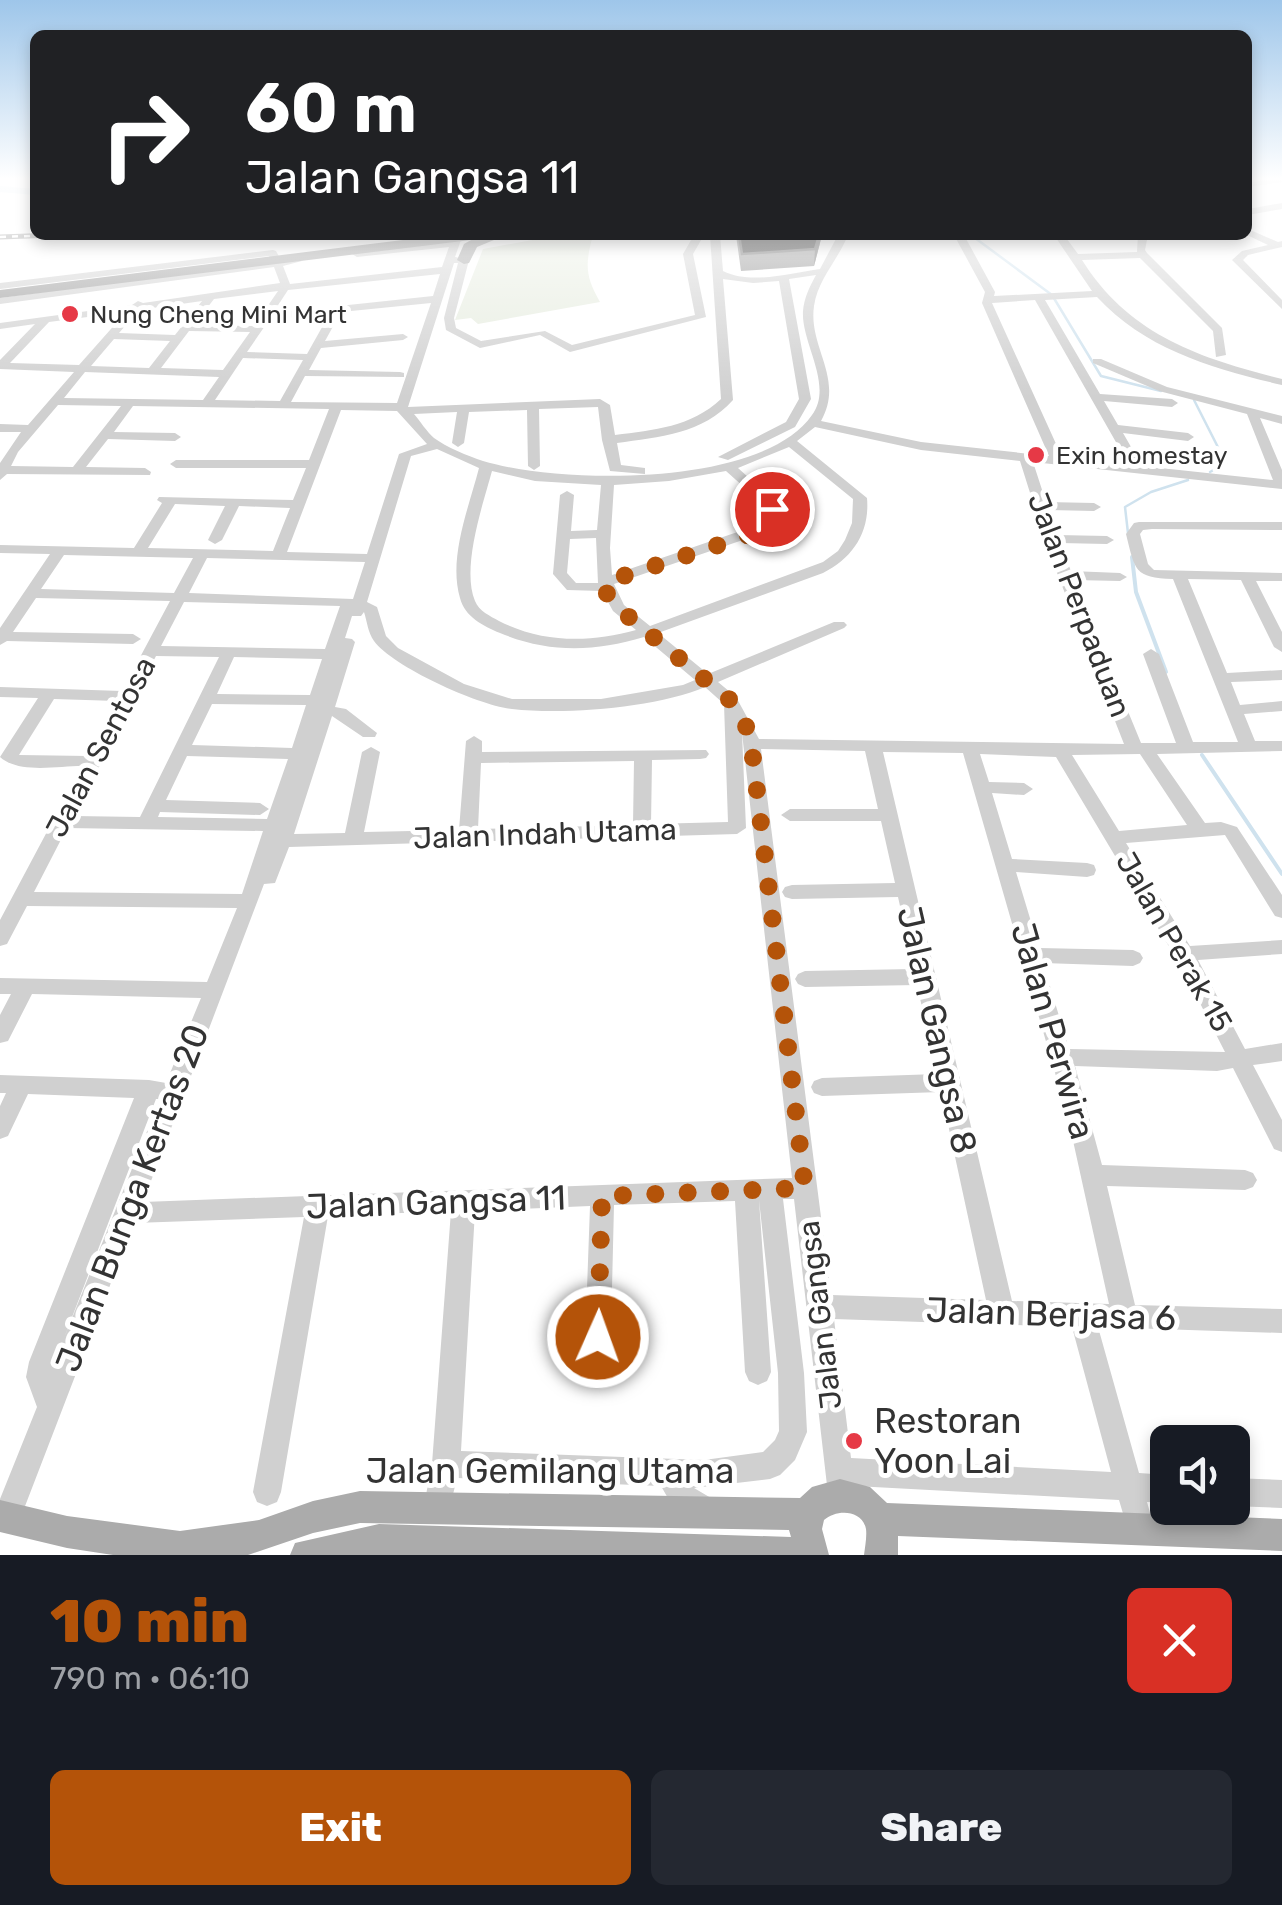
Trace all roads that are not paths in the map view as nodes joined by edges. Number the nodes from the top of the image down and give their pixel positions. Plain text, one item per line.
1 (341, 252) edge
2 (453, 252) edge
3 (464, 252) edge
4 (689, 252) edge
5 (716, 252) edge
6 (835, 252) edge
7 (968, 252) edge
8 (1070, 252) edge
9 (1141, 252) edge
10 (1252, 252) edge
11 (1143, 255) junction
12 (1073, 257) junction
13 (275, 259) junction
14 (197, 264) junction
15 (453, 264) junction
16 (44, 266) dead end
17 (825, 270) junction
18 (717, 272) junction
19 (141, 276) junction
20 (783, 276) junction
21 (46, 280) junction
22 (743, 280) junction
23 (284, 287) junction
24 (718, 288) junction
25 (0, 293) edge
26 (1100, 294) junction
27 (212, 296) junction
28 (1042, 296) junction
29 (988, 300) junction
30 (435, 302) junction
31 (1281, 303) edge
32 (128, 308) junction
33 (337, 312) junction
34 (266, 318) junction
35 (44, 320) junction
36 (0, 326) edge
37 (258, 329) junction
38 (183, 333) junction
39 (111, 336) junction
40 (403, 336) dead end
41 (318, 345) junction
42 (239, 355) junction
43 (1220, 355) junction
44 (1201, 356) junction
45 (311, 357) junction
46 (1098, 361) dead end
47 (1230, 366) junction
48 (3, 369) edge
49 (76, 369) junction
50 (152, 372) junction
51 (302, 373) junction
52 (226, 374) junction
53 (400, 374) dead end
54 (1282, 382) edge
55 (1098, 397) junction
56 (56, 401) junction
57 (130, 402) junction
58 (207, 403) junction
59 (284, 404) junction
60 (1172, 404) dead end
61 (533, 405) junction
62 (336, 406) junction
63 (464, 408) junction
64 (403, 409) junction
65 (1252, 413) junction
66 (1282, 420) edge
67 (814, 423) junction
68 (0, 428) edge
69 (1117, 428) junction
70 (31, 429) junction
71 (105, 434) junction
72 (175, 436) dead end
73 (1188, 436) dead end
74 (608, 440) junction
75 (790, 442) junction
76 (458, 444) dead end
77 (436, 445) junction
78 (398, 450) dead end
79 (1026, 459) junction
80 (1058, 462) junction
81 (176, 464) dead end
82 (314, 464) junction
83 (534, 466) dead end
84 (728, 466) junction
85 (486, 467) junction
86 (1137, 468) junction
87 (78, 472) junction
88 (145, 472) dead end
89 (2, 473) edge
90 (608, 483) junction
91 (1282, 485) edge
92 (568, 495) dead end
93 (234, 502) junction
94 (298, 504) junction
95 (1040, 506) junction
96 (1094, 507) dead end
97 (1282, 526) edge
98 (605, 534) junction
99 (564, 535) junction
100 (1052, 539) junction
101 (216, 540) dead end
102 (1106, 540) dead end
103 (0, 549) edge
104 (59, 551) junction
105 (138, 553) junction
106 (202, 554) junction
107 (278, 556) junction
108 (367, 558) junction
109 (1065, 575) junction
110 (1120, 577) dead end
111 (1180, 577) junction
112 (1282, 577) edge
113 (1247, 578) junction
114 (606, 584) junction
115 (31, 594) junction
116 (180, 597) junction
117 (354, 603) junction
118 (839, 625) dead end
119 (4, 630) edge
120 (649, 633) junction
121 (133, 639) dead end
122 (1282, 647) edge
123 (152, 651) junction
124 (229, 652) junction
125 (331, 654) junction
126 (1151, 654) dead end
127 (1282, 674) edge
128 (1222, 678) junction
129 (709, 680) junction
130 (0, 692) edge
131 (50, 694) junction
132 (128, 696) junction
133 (206, 699) junction
134 (733, 703) junction
135 (321, 705) junction
136 (1282, 706) edge
137 (1234, 710) junction
138 (752, 744) junction
139 (873, 747) junction
140 (1276, 747) edge
141 (970, 748) junction
142 (1250, 748) junction
143 (1054, 749) junction
144 (182, 750) junction
145 (1140, 750) junction
146 (1197, 750) junction
147 (298, 754) junction
148 (700, 754) dead end
149 (643, 755) junction
150 (94, 760) junction
151 (1282, 764) edge
152 (981, 787) junction
153 (1024, 789) dead end
154 (260, 810) dead end
155 (151, 815) junction
156 (790, 815) dead end
157 (888, 815) junction
158 (62, 822) junction
159 (1200, 830) junction
160 (642, 831) junction
161 (278, 833) junction
162 (468, 836) junction
163 (1115, 838) junction
164 (353, 839) junction
165 (1004, 864) junction
166 (1087, 870) dead end
167 (906, 890) junction
168 (792, 892) dead end
169 (21, 900) junction
170 (249, 901) junction
171 (1282, 911) edge
172 (0, 938) edge
173 (1282, 946) edge
174 (1031, 954) junction
175 (1184, 954) junction
176 (1133, 958) dead end
177 (926, 977) junction
178 (805, 980) dead end
179 (0, 986) edge
180 (25, 986) junction
181 (214, 990) junction
182 (0, 1035) edge
183 (1282, 1052) edge
184 (1061, 1056) junction
185 (1238, 1056) junction
186 (10, 1084) edge
187 (950, 1084) junction
188 (822, 1086) dead end
189 (162, 1090) junction
190 (0, 1129) edge
191 (1282, 1142) edge
192 (1094, 1174) junction
193 (1246, 1180) dead end
194 (805, 1188) junction
195 (758, 1190) junction
196 (602, 1196) junction
197 (464, 1201) junction
198 (318, 1206) junction
199 (126, 1213) junction
200 (820, 1307) junction
201 (1002, 1312) junction
202 (1082, 1315) junction
203 (1125, 1316) junction
204 (1282, 1321) edge
205 (598, 1372) dead end
206 (758, 1372) dead end
207 (50, 1407) junction
208 (446, 1464) junction
209 (669, 1473) junction
210 (841, 1482) junction
211 (1129, 1487) junction
212 (1150, 1488) edge
213 (267, 1492) dead end
214 (1250, 1493) edge
215 (1282, 1494) edge
216 (438, 1505) junction
217 (708, 1512) junction
218 (808, 1514) junction
219 (3, 1516) edge
220 (880, 1519) junction
221 (1140, 1527) junction
222 (1282, 1535) edge
223 (812, 1554) edge
224 (306, 1555) edge
225 (881, 1555) edge

1 - 13 highway
2 - 15 street
3 - 15 highway
4 - 15 street
5 - 18 street
6 - 17 street
7 - 29 street
8 - 12 street
9 - 11 street
10 - 31 street
11 - 12 street
11 - 43 street
12 - 26 street
13 - 14 highway
13 - 19 street
13 - 23 street
14 - 19 highway
14 - 21 street
15 - 23 street
15 - 30 street
16 - 21 street
17 - 20 street
17 - 67 street
18 - 22 street
18 - 24 street
19 - 25 highway
19 - 32 street
20 - 22 street
20 - 74 street
21 - 25 street
22 - 24 street
23 - 27 street
23 - 34 street
24 - 74 street
26 - 28 street
26 - 44 street
27 - 32 street
27 - 38 street
28 - 29 street
28 - 55 street
29 - 80 street
30 - 33 street
30 - 64 street
32 - 35 street
32 - 39 street
32 - 49 street
33 - 34 street
33 - 41 street
34 - 37 street
35 - 36 street
35 - 48 street
37 - 38 street
37 - 42 street
38 - 39 street
38 - 50 street
39 - 49 street
40 - 41 street
41 - 45 street
42 - 45 street
42 - 52 street
43 - 44 street
43 - 47 street
44 - 47 street
45 - 51 street
46 - 65 street
47 - 54 street
48 - 49 street
49 - 50 street
49 - 56 street
50 - 52 street
51 - 53 street
51 - 59 street
52 - 58 street
55 - 60 street
55 - 69 street
56 - 57 street
56 - 70 street
57 - 58 street
57 - 71 street
58 - 59 street
59 - 62 street
61 - 63 street
61 - 74 street
61 - 83 street
62 - 64 street
62 - 82 street
63 - 64 street
63 - 76 street
64 - 77 street
65 - 66 street
65 - 91 street
67 - 75 street
67 - 79 street
68 - 70 street
69 - 73 street
69 - 86 street
70 - 89 street
71 - 72 street
71 - 87 street
75 - 84 street
75 - 120 street
77 - 85 street
77 - 108 street
78 - 108 street
79 - 80 street
79 - 95 street, Jalan Perpaduan
80 - 86 street
81 - 82 street
82 - 94 street
84 - 90 street
84 - 114 street
85 - 90 street
85 - 120 street
86 - 91 street
87 - 88 street
87 - 89 street
90 - 98 street
92 - 99 street
93 - 94 street
93 - 101 street
93 - 105 street
94 - 107 street
95 - 96 street
95 - 100 street, Jalan Perpaduan
97 - 111 street
98 - 99 street
98 - 114 street
99 - 114 street
100 - 102 street
100 - 109 street, Jalan Perpaduan
103 - 104 street
104 - 105 street
104 - 115 street
105 - 106 street
106 - 107 street
106 - 116 street, Jalan Sentosa
107 - 108 street
108 - 117 street
109 - 110 street
109 - 145 street, Jalan Perpaduan
111 - 113 street
111 - 128 street
112 - 113 street
113 - 122 street
114 - 120 street, Jalan Gangsa
115 - 116 street
115 - 119 street
116 - 117 street
116 - 123 street, Jalan Sentosa
117 - 125 street
117 - 129 street
117 - 135 street
118 - 129 street
119 - 121 street
120 - 129 street, Jalan Gangsa
123 - 124 street
123 - 132 street, Jalan Sentosa
124 - 125 street
124 - 133 street
125 - 135 street
126 - 146 street
127 - 128 street
128 - 137 street
129 - 134 street, Jalan Gangsa
130 - 131 street
131 - 132 street
131 - 150 street
132 - 150 street, Jalan Sentosa
133 - 135 street
133 - 144 street
134 - 138 street, Jalan Gangsa
134 - 160 street, Jalan Indah Utama
135 - 147 street
135 - 161 street
135 - 164 street
136 - 137 street
137 - 142 street
138 - 139 street
138 - 194 street, Jalan Gangsa
139 - 141 street
139 - 157 street, Jalan Gangsa 8
140 - 142 street
140 - 151 street
141 - 143 street
141 - 152 street, Jalan Perwira
142 - 146 street
143 - 145 street
143 - 163 street, Jalan Perak 15
144 - 147 street
144 - 155 street
145 - 146 street
145 - 159 street, Jalan Perpaduan
147 - 161 street
148 - 149 street
149 - 160 street
149 - 162 street
150 - 158 street, Jalan Sentosa
152 - 153 street
152 - 165 street, Jalan Perwira
154 - 155 street
155 - 158 street
155 - 161 street, Jalan Indah Utama
156 - 157 street
157 - 167 street, Jalan Gangsa 8
158 - 169 street, Jalan Sentosa
159 - 163 street
159 - 171 street
160 - 162 street, Jalan Indah Utama
161 - 164 street, Jalan Indah Utama
161 - 170 street, Jalan Bunga Kertas 20
162 - 164 street, Jalan Indah Utama
163 - 175 street, Jalan Perak 15
165 - 166 street
165 - 174 street, Jalan Perwira
167 - 168 street
167 - 177 street, Jalan Gangsa 8
169 - 170 street
169 - 172 street, Jalan Sentosa
170 - 181 street, Jalan Bunga Kertas 20
173 - 175 street
174 - 176 street
174 - 184 street, Jalan Perwira
175 - 185 street, Jalan Perak 15
177 - 178 street
177 - 187 street, Jalan Gangsa 8
179 - 180 street
180 - 181 street
180 - 182 street
181 - 189 street, Jalan Bunga Kertas 20
183 - 185 street
184 - 185 street
184 - 192 street, Jalan Perwira
185 - 191 street, Jalan Perak 15
186 - 189 street
186 - 190 street
187 - 188 street
187 - 201 street, Jalan Gangsa 8
189 - 199 street, Jalan Bunga Kertas 20
189 - 207 street, Jalan Bunga Kertas 20
192 - 193 street
192 - 203 street, Jalan Perwira
194 - 195 street, Jalan Gangsa 11
194 - 200 street, Jalan Gangsa
195 - 196 street, Jalan Gangsa 11
195 - 206 street
195 - 209 street
196 - 197 street, Jalan Gangsa 11
196 - 205 street
197 - 198 street, Jalan Gangsa 11
197 - 208 street
198 - 199 street, Jalan Gangsa 11
198 - 213 street
199 - 207 street, Jalan Bunga Kertas 20
200 - 201 street, Jalan Berjasa 6
200 - 210 street, Jalan Gangsa
201 - 202 street, Jalan Berjasa 6
202 - 203 street, Jalan Berjasa 6
202 - 211 street
203 - 204 street, Jalan Berjasa 6
207 - 219 street, Jalan Bunga Kertas 20
208 - 209 street
208 - 216 street
209 - 217 street
210 - 211 street
210 - 218 main road
210 - 220 main road
211 - 212 street
211 - 221 street
214 - 215 street
216 - 217 main road, Jalan Gemilang Utama
216 - 219 main road, Jalan Gemilang Utama
217 - 218 main road, Jalan Gemilang Utama
218 - 223 main road
220 - 221 main road
220 - 225 main road
221 - 222 main road
223 - 224 main road

